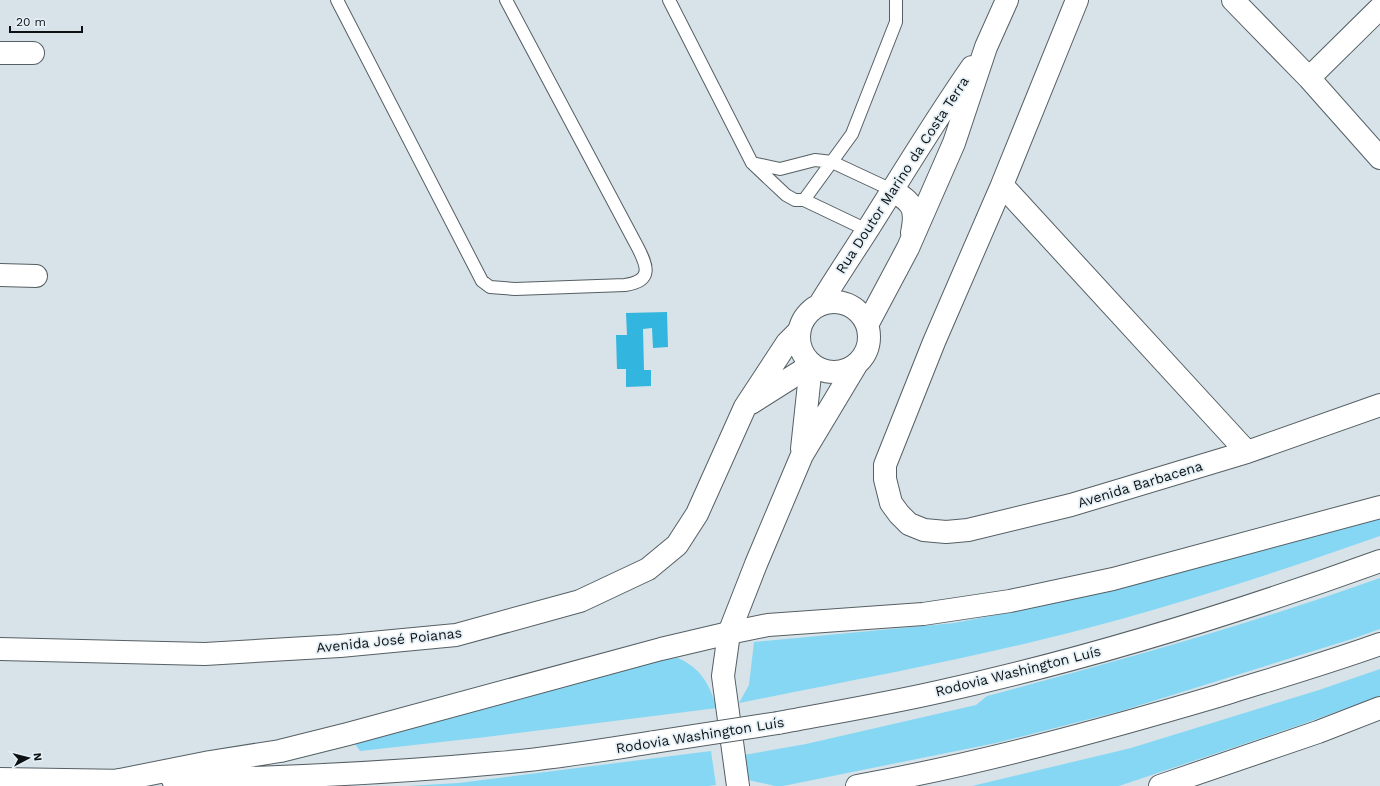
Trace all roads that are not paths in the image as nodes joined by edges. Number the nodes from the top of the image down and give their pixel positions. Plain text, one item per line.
1 (337, 0) edge
2 (506, 0) edge
3 (669, 0) edge
4 (896, 0) edge
5 (1007, 0) edge
6 (1077, 0) edge
7 (1233, 0) edge
8 (1380, 8) edge
9 (986, 46) junction
10 (0, 53) edge
11 (33, 53) dead end
12 (1309, 78) junction
13 (1380, 158) edge
14 (832, 162) junction
15 (752, 163) junction
16 (1002, 185) junction
17 (892, 190) junction
18 (804, 200) junction
19 (867, 230) junction
20 (908, 248) junction
21 (0, 275) edge
22 (36, 276) dead end
23 (820, 304) junction
24 (867, 325) junction
25 (798, 332) junction
26 (811, 365) junction
27 (856, 365) junction
28 (1380, 405) edge
29 (745, 407) junction
30 (1247, 452) junction
31 (802, 455) junction
32 (1380, 507) edge
33 (1380, 561) edge
34 (729, 633) junction
35 (1380, 644) edge
36 (0, 649) edge
37 (1380, 708) edge
38 (0, 779) edge
39 (115, 781) junction
40 (738, 786) edge
41 (857, 786) edge
42 (1160, 786) edge

1 - 2 lane
3 - 15 lane
4 - 14 lane
5 - 9 main road, Rua Doutor Marino da Costa Terra
6 - 16 main road
7 - 12 main road
8 - 12 main road
9 - 17 main road, Rua Doutor Marino da Costa Terra
9 - 20 main road, Rua Doutor Marino da Costa Terra
10 - 11 main road
12 - 13 main road
14 - 15 lane
14 - 17 lane
14 - 18 lane
15 - 18 lane
16 - 30 main road
16 - 30 main road, Avenida Barbacena
17 - 19 main road, Rua Doutor Marino da Costa Terra
17 - 20 main road
18 - 19 lane
19 - 23 main road, Rua Doutor Marino da Costa Terra
20 - 24 main road, Rua Doutor Marino da Costa Terra
21 - 22 main road
23 - 24 main road
23 - 25 main road
24 - 27 main road
25 - 26 main road
25 - 29 main road, Avenida José Poianas
26 - 27 main road
26 - 29 main road
26 - 31 main road
27 - 31 main road
28 - 30 main road, Avenida Barbacena
29 - 36 main road, Avenida José Poianas
31 - 34 main road
32 - 34 main road
33 - 39 main road, Rodovia Washington Luís, bridge
34 - 39 main road
34 - 40 main road
35 - 41 main road
37 - 42 main road
38 - 39 main road, Rodovia Washington Luís

